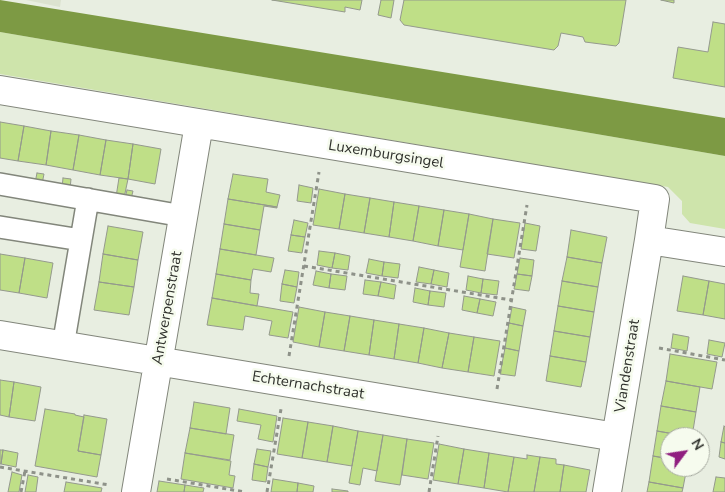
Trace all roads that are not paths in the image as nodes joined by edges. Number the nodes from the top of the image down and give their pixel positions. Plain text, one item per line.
1 (0, 90) edge
2 (199, 124) junction
3 (0, 184) edge
4 (88, 199) junction
5 (183, 216) junction
6 (0, 227) edge
7 (81, 240) junction
8 (648, 240) junction
9 (725, 252) edge
10 (0, 335) edge
11 (63, 346) junction
12 (158, 361) junction
13 (616, 437) junction
14 (137, 486) edge
15 (607, 492) edge

1 - 2 street, Luxemburgsingel
2 - 5 street, Antwerpenstraat
2 - 8 street, Luxemburgsingel
3 - 4 street
4 - 5 street
4 - 7 street
5 - 12 street, Antwerpenstraat
6 - 7 street
7 - 11 street
8 - 9 street
8 - 13 street, Viandenstraat
10 - 11 street, Echternachstraat
11 - 12 street, Echternachstraat
12 - 13 street, Echternachstraat
12 - 14 street, Antwerpenstraat
13 - 15 street, Viandenstraat

